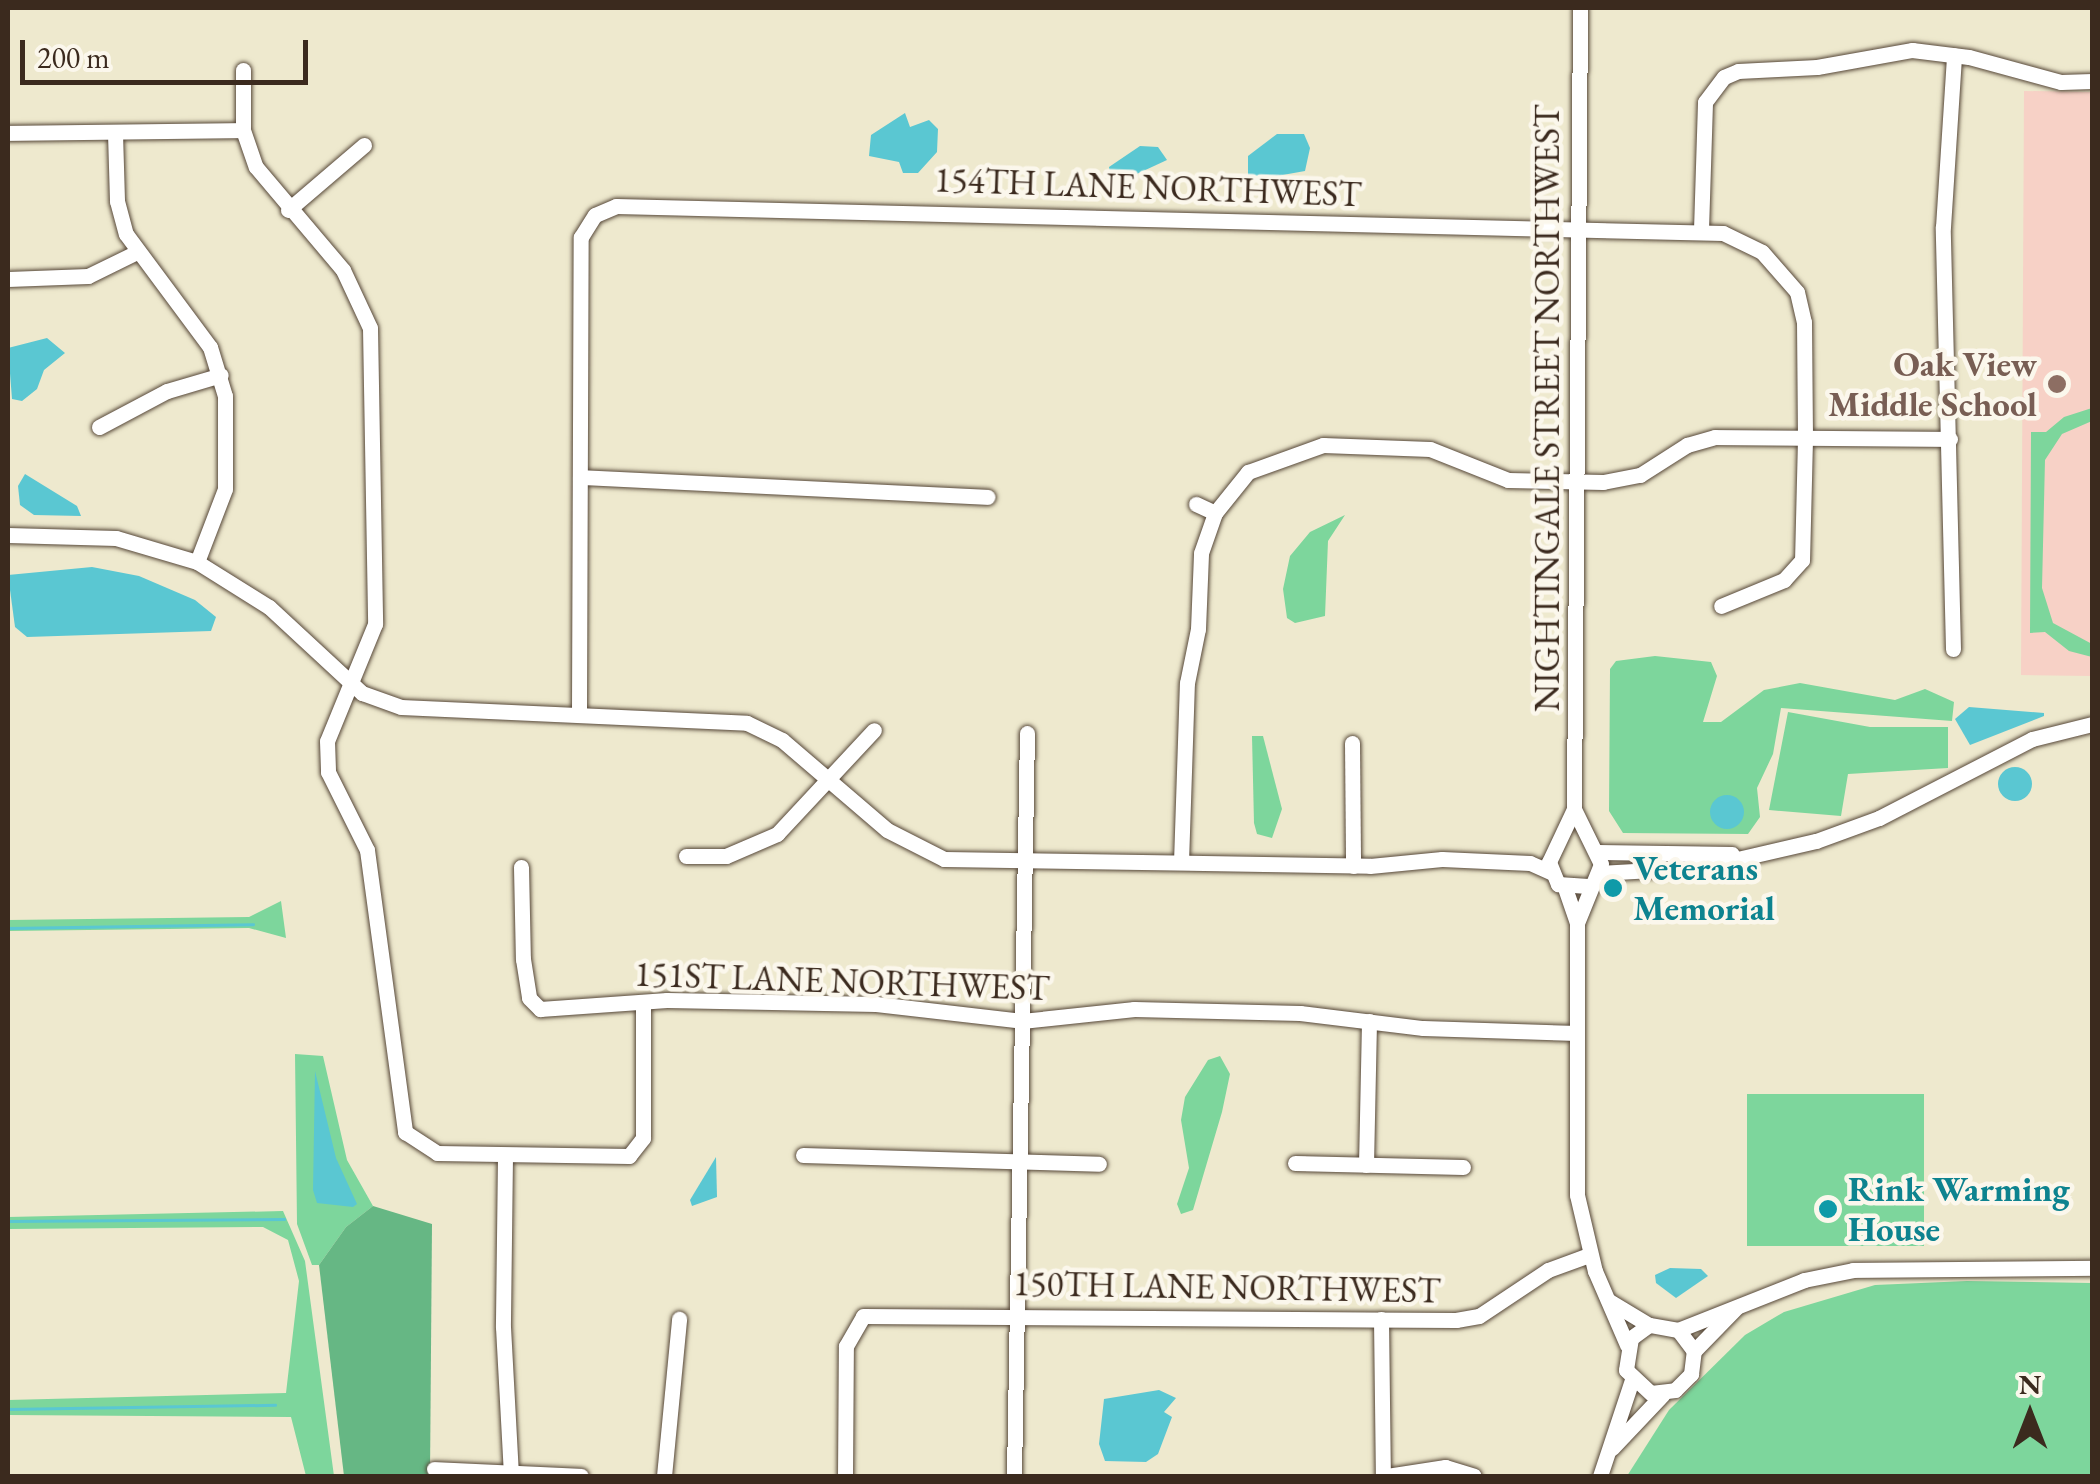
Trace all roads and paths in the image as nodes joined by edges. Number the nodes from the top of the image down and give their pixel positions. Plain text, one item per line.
1 (1580, 8) edge
2 (1954, 56) junction
3 (243, 70) dead end
4 (2092, 81) edge
5 (243, 130) junction
6 (8, 133) edge
7 (115, 133) junction
8 (364, 145) dead end
9 (288, 210) junction
10 (1579, 227) junction
11 (1701, 230) junction
12 (135, 253) junction
13 (8, 279) edge
14 (221, 375) junction
15 (98, 427) dead end
16 (1805, 439) junction
17 (1950, 440) junction
18 (580, 477) junction
19 (1578, 482) junction
20 (988, 497) dead end
21 (1196, 504) dead end
22 (1214, 513) junction
23 (8, 536) edge
24 (197, 562) junction
25 (1721, 606) dead end
26 (1953, 649) dead end
27 (349, 684) junction
28 (578, 712) junction
29 (2092, 724) edge
30 (874, 730) dead end
31 (1026, 733) dead end
32 (1352, 743) dead end
33 (826, 778) junction
34 (1574, 810) junction
35 (1564, 841) junction
36 (1591, 846) junction
37 (1551, 854) junction
38 (686, 856) dead end
39 (1746, 856) junction
40 (1024, 862) junction
41 (1181, 862) junction
42 (1530, 863) junction
43 (1352, 866) junction
44 (521, 867) dead end
45 (1550, 872) junction
46 (1599, 872) junction
47 (1588, 886) junction
48 (1564, 888) junction
49 (1577, 923) junction
50 (643, 1002) junction
51 (1022, 1020) junction
52 (1369, 1021) junction
53 (1577, 1033) junction
54 (803, 1155) dead end
55 (505, 1156) junction
56 (1295, 1163) dead end
57 (1020, 1164) junction
58 (1099, 1164) dead end
59 (1366, 1165) junction
60 (1463, 1167) dead end
61 (1589, 1255) junction
62 (2092, 1268) edge
63 (1609, 1301) junction
64 (1736, 1308) junction
65 (1016, 1315) junction
66 (680, 1318) dead end
67 (1382, 1319) junction
68 (1649, 1325) junction
69 (1678, 1330) junction
70 (1628, 1346) junction
71 (1694, 1351) junction
72 (1632, 1380) junction
73 (1663, 1394) junction
74 (1609, 1452) junction
75 (434, 1468) dead end
76 (511, 1474) edge
77 (580, 1476) edge
78 (664, 1476) edge
79 (845, 1476) edge
80 (1014, 1476) edge
81 (1385, 1476) edge
82 (1474, 1476) edge
83 (1600, 1476) edge

1 - 10 street, NIGHTINGALE STREET NORTHWEST
2 - 4 street
2 - 11 street
2 - 17 street
3 - 5 street
5 - 7 street
5 - 9 street
6 - 7 street
7 - 12 street
8 - 9 street
9 - 27 street
10 - 11 street, 154TH LANE NORTHWEST
10 - 18 street, 154TH LANE NORTHWEST
10 - 19 street, NIGHTINGALE STREET NORTHWEST
11 - 16 street, 154TH LANE NORTHWEST
12 - 13 street
12 - 14 street
14 - 15 street
14 - 24 street
16 - 17 street
16 - 19 street
16 - 25 street, 154TH LANE NORTHWEST
17 - 26 street
18 - 20 street
18 - 28 street
19 - 22 street
19 - 34 street, NIGHTINGALE STREET NORTHWEST
21 - 22 street
22 - 41 street
23 - 24 street
24 - 27 street
27 - 28 street
27 - 55 street
28 - 33 street
29 - 39 street
30 - 33 street
31 - 40 street
32 - 43 street
33 - 38 street
33 - 40 street
34 - 35 street, NIGHTINGALE STREET NORTHWEST
34 - 36 street, NIGHTINGALE STREET NORTHWEST
35 - 36 street
35 - 37 street, NIGHTINGALE STREET NORTHWEST
36 - 39 street
36 - 46 street, NIGHTINGALE STREET NORTHWEST
37 - 42 street
37 - 45 street
39 - 46 street
40 - 41 street
40 - 51 street
41 - 43 street
42 - 43 street
42 - 45 street
44 - 50 street, 151ST LANE NORTHWEST
45 - 48 street
46 - 47 street
47 - 48 street
47 - 49 street
48 - 49 street
49 - 53 street
50 - 51 street, 151ST LANE NORTHWEST
50 - 55 street
51 - 52 street, 151ST LANE NORTHWEST
51 - 57 street
52 - 53 street, 151ST LANE NORTHWEST
52 - 59 street
53 - 61 street
54 - 57 street
55 - 76 street
56 - 59 street
57 - 58 street
57 - 65 street
59 - 60 street
61 - 63 street
61 - 67 street, 150TH LANE NORTHWEST
62 - 64 street
63 - 68 street
63 - 70 street
64 - 69 street
64 - 71 street
65 - 67 street, 150TH LANE NORTHWEST
65 - 79 street, 150TH LANE NORTHWEST
65 - 80 street
66 - 78 street
67 - 81 street
68 - 69 street
68 - 70 street
69 - 71 street
70 - 72 street
71 - 73 street
72 - 73 street
72 - 74 street
73 - 74 street
74 - 83 street
75 - 76 street
76 - 77 street
81 - 82 street

